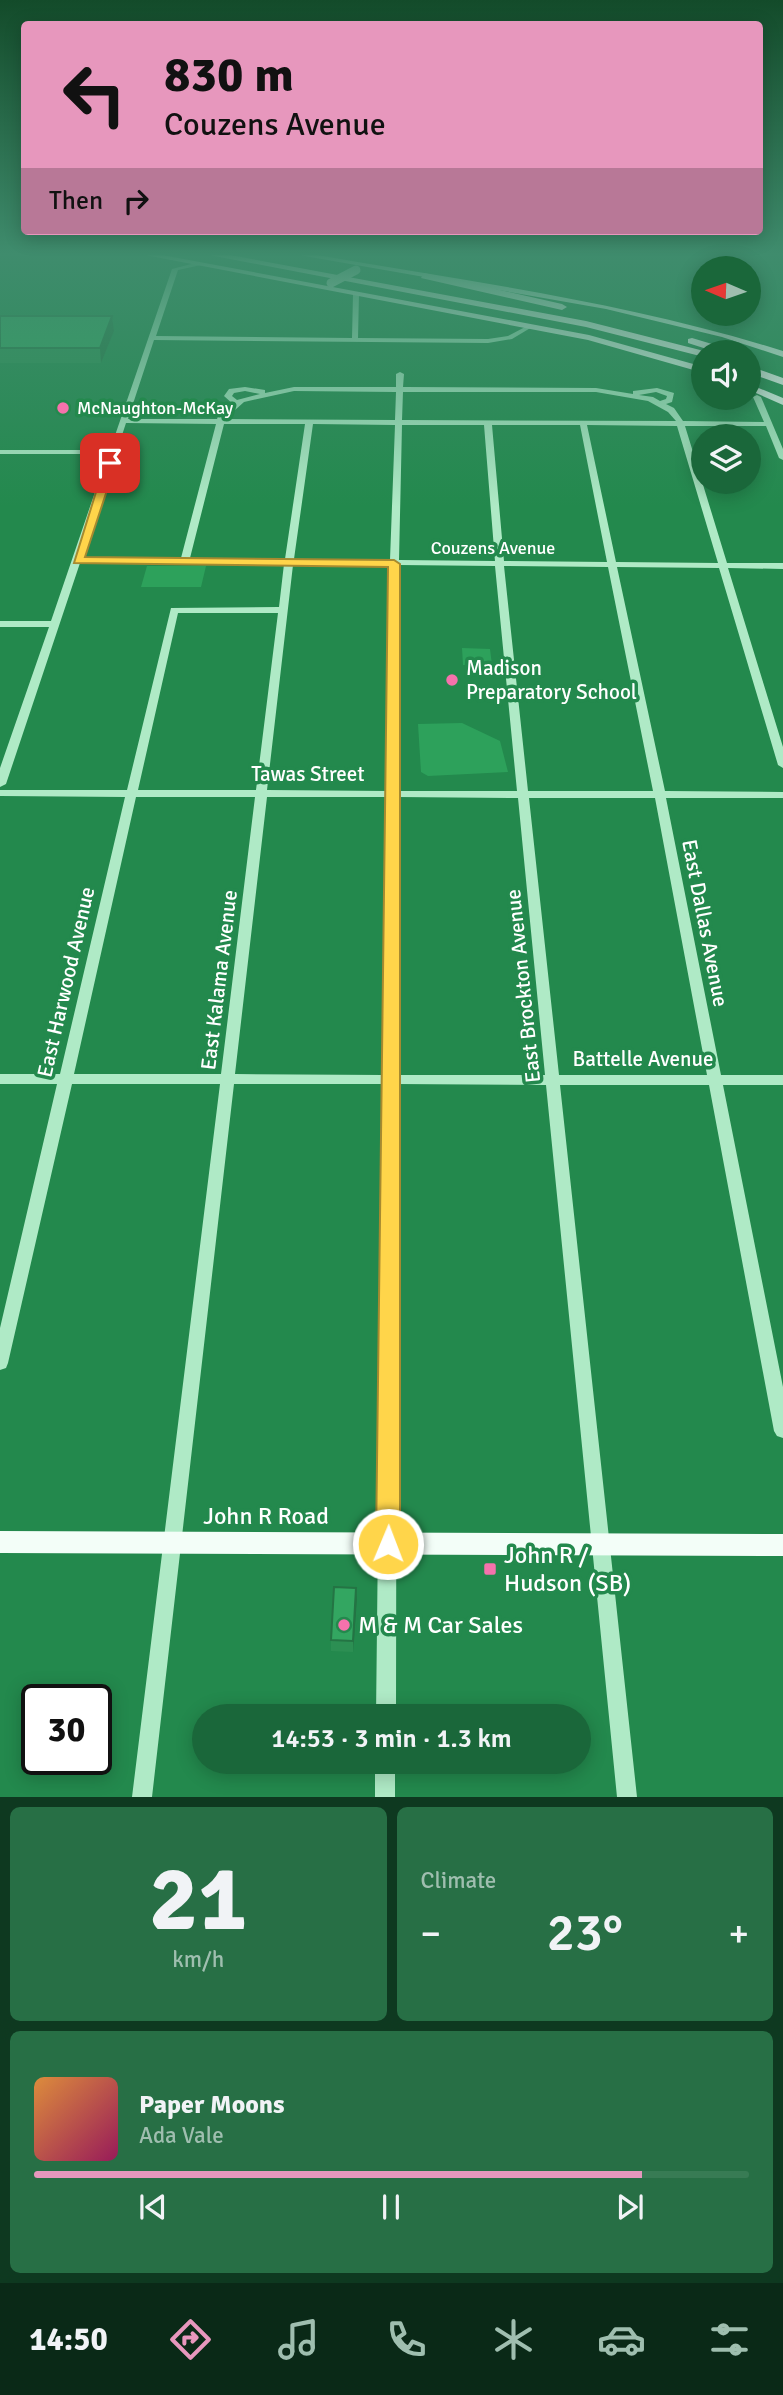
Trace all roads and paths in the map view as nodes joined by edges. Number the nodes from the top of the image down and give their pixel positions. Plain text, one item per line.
1 (152, 338) edge
2 (395, 339) edge
3 (505, 339) edge
4 (586, 339) edge
5 (630, 339) edge
6 (641, 339) edge
7 (730, 339) edge
8 (691, 352) edge
9 (691, 353) edge
10 (783, 354) edge
11 (761, 362) edge
12 (691, 366) edge
13 (778, 369) edge
14 (400, 374) dead end
15 (761, 374) edge
16 (783, 382) edge
17 (400, 389) junction
18 (761, 392) edge
19 (264, 393) junction
20 (634, 394) junction
21 (236, 402) junction
22 (783, 402) edge
23 (661, 404) junction
24 (761, 407) edge
25 (124, 421) junction
26 (220, 422) junction
27 (309, 422) junction
28 (399, 422) junction
29 (488, 423) junction
30 (583, 423) junction
31 (680, 423) junction
32 (768, 424) junction
33 (0, 452) edge
34 (114, 452) junction
35 (783, 457) edge
36 (78, 560) junction
37 (185, 561) junction
38 (289, 562) junction
39 (394, 564) junction
40 (500, 564) junction
41 (610, 565) junction
42 (724, 565) junction
43 (783, 566) edge
44 (284, 610) junction
45 (0, 624) edge
46 (55, 624) junction
47 (783, 765) edge
48 (0, 784) edge
49 (0, 793) edge
50 (131, 793) junction
51 (262, 793) junction
52 (393, 794) junction
53 (523, 794) junction
54 (660, 795) junction
55 (783, 795) edge
56 (0, 1079) edge
57 (65, 1079) junction
58 (228, 1079) junction
59 (390, 1080) junction
60 (554, 1080) junction
61 (715, 1080) junction
62 (783, 1080) edge
63 (0, 1363) edge
64 (783, 1431) edge
65 (0, 1542) edge
66 (173, 1544) junction
67 (388, 1544) junction
68 (601, 1544) junction
69 (783, 1545) edge
70 (386, 1704) edge
71 (385, 1774) edge
72 (142, 1797) edge
73 (385, 1797) edge
74 (627, 1797) edge

1 - 25 street
2 - 3 street
4 - 12 main road
5 - 9 highway
6 - 8 highway
7 - 10 main road
11 - 13 highway
14 - 17 street
15 - 16 highway
17 - 19 street
17 - 20 street
17 - 28 street
18 - 22 main road
19 - 21 street
19 - 21 street
20 - 23 street
20 - 23 street
21 - 26 street
23 - 31 street
24 - 32 street
25 - 26 street
25 - 34 street
26 - 27 street
26 - 37 street
27 - 28 street
27 - 38 street, East Kalama Avenue
28 - 29 street
28 - 39 street
29 - 30 street
29 - 40 street, East Brockton Avenue
30 - 31 street
30 - 41 street, East Dallas Avenue
31 - 32 street
31 - 42 street
32 - 35 street
33 - 34 street
34 - 36 street
36 - 37 street, Couzens Avenue
36 - 46 street
37 - 38 street, Couzens Avenue
38 - 39 street, Couzens Avenue
38 - 44 street, East Kalama Avenue
39 - 40 street, Couzens Avenue
39 - 52 street
40 - 41 street, Couzens Avenue
40 - 53 street, East Brockton Avenue
41 - 42 street, Couzens Avenue
41 - 54 street, East Dallas Avenue
42 - 43 street, Couzens Avenue
42 - 47 street
44 - 50 street, East Harwood Avenue
44 - 51 street, East Kalama Avenue
45 - 46 street
46 - 48 street
49 - 50 street, Tawas Street
50 - 51 street, Tawas Street
50 - 57 street, East Harwood Avenue
51 - 52 street, Tawas Street
51 - 58 street, East Kalama Avenue
52 - 53 street, Tawas Street
52 - 59 street
53 - 54 street, Tawas Street
53 - 60 street, East Brockton Avenue
54 - 55 street, Tawas Street
54 - 61 street, East Dallas Avenue
56 - 57 street, Battelle Avenue
57 - 58 street, Battelle Avenue
57 - 63 street, East Harwood Avenue
58 - 59 street, Battelle Avenue
58 - 66 street, East Kalama Avenue
59 - 60 street, Battelle Avenue
59 - 67 street
60 - 61 street, Battelle Avenue
60 - 68 street, East Brockton Avenue
61 - 62 street, Battelle Avenue
61 - 64 street, East Dallas Avenue
65 - 66 main road, John R Road
66 - 67 main road, John R Road
66 - 72 street, East Kalama Avenue
67 - 68 main road, John R Road
67 - 70 street
68 - 69 main road, John R Road
68 - 74 street, East Brockton Avenue
71 - 73 street

